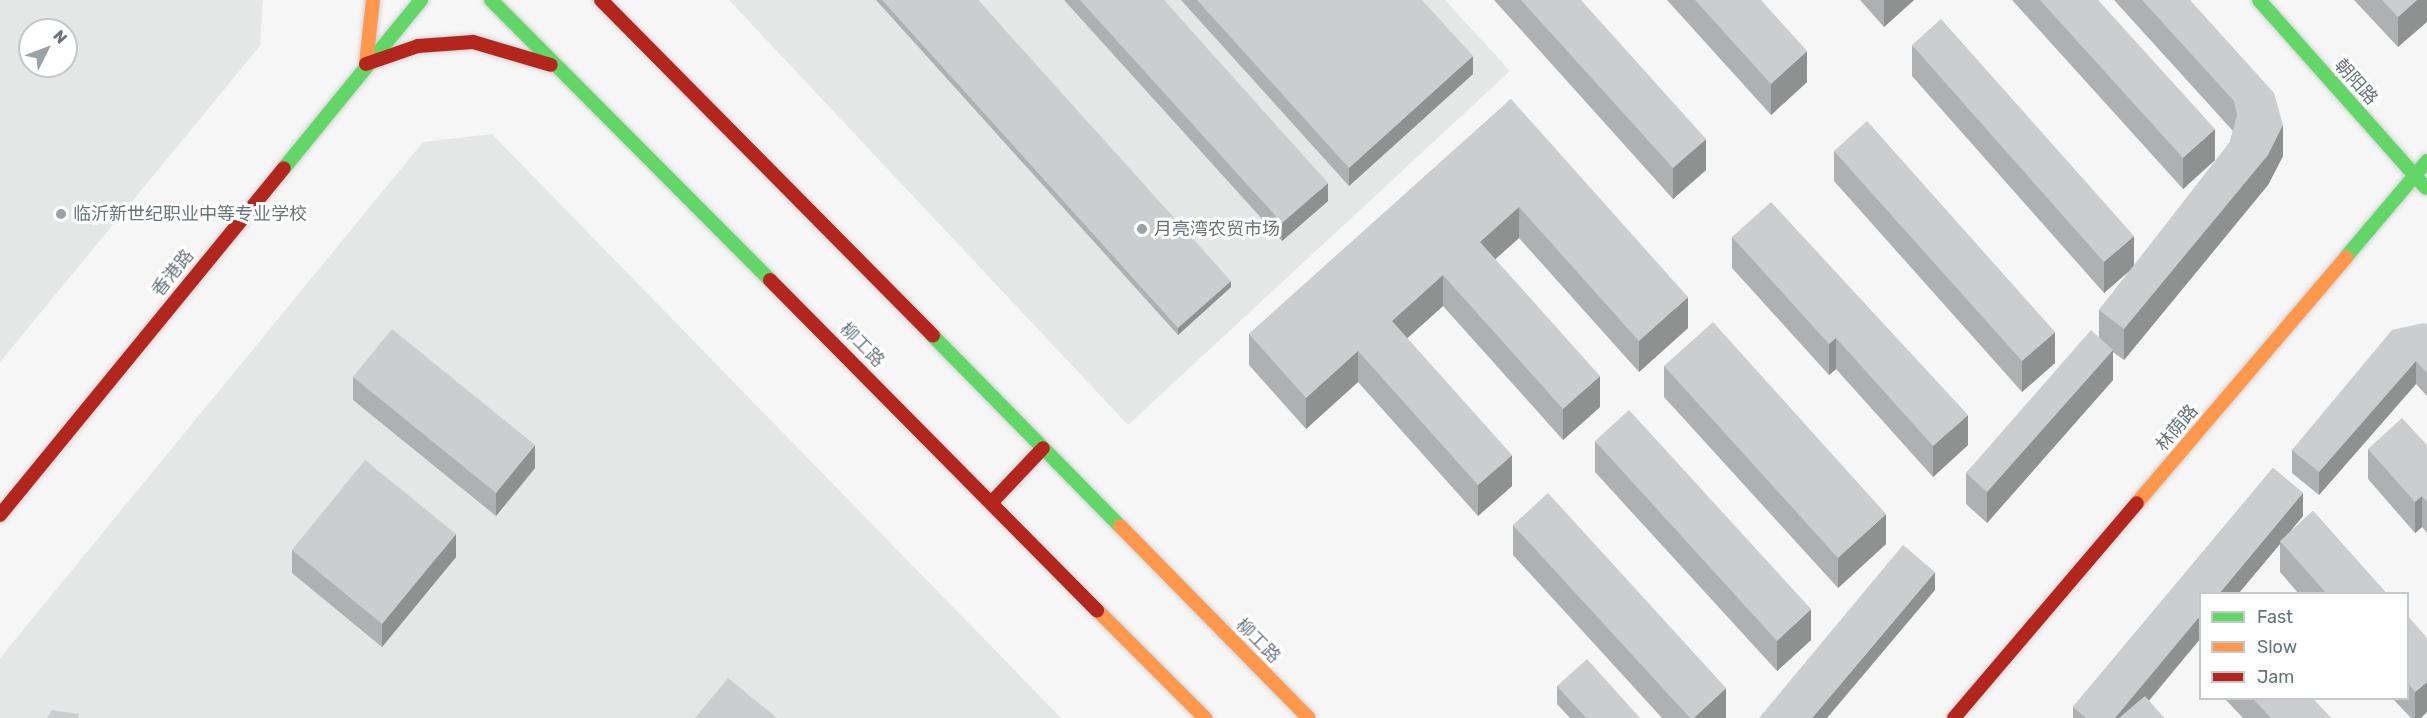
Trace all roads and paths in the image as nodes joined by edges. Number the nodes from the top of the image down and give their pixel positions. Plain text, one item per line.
1 (373, 0) edge
2 (421, 0) edge
3 (491, 0) edge
4 (2259, 0) edge
5 (603, 2) edge
6 (366, 63) junction
7 (575, 80) junction
8 (2427, 161) edge
9 (2415, 175) junction
10 (2427, 189) edge
11 (1043, 448) junction
12 (992, 502) junction
13 (0, 515) edge
14 (1205, 718) edge
15 (1309, 718) edge
16 (1954, 718) edge

1 - 6 main road
2 - 6 main road, 香港路
3 - 7 main road, 柳工路
4 - 9 main road, 朝阳路
5 - 11 main road, 柳工路
6 - 7 main road
6 - 13 main road, 香港路
7 - 12 main road, 柳工路
8 - 9 main road, 林荫路
9 - 10 main road, 朝阳路
9 - 16 main road, 林荫路
11 - 12 main road
11 - 15 main road, 柳工路
12 - 14 main road, 柳工路

